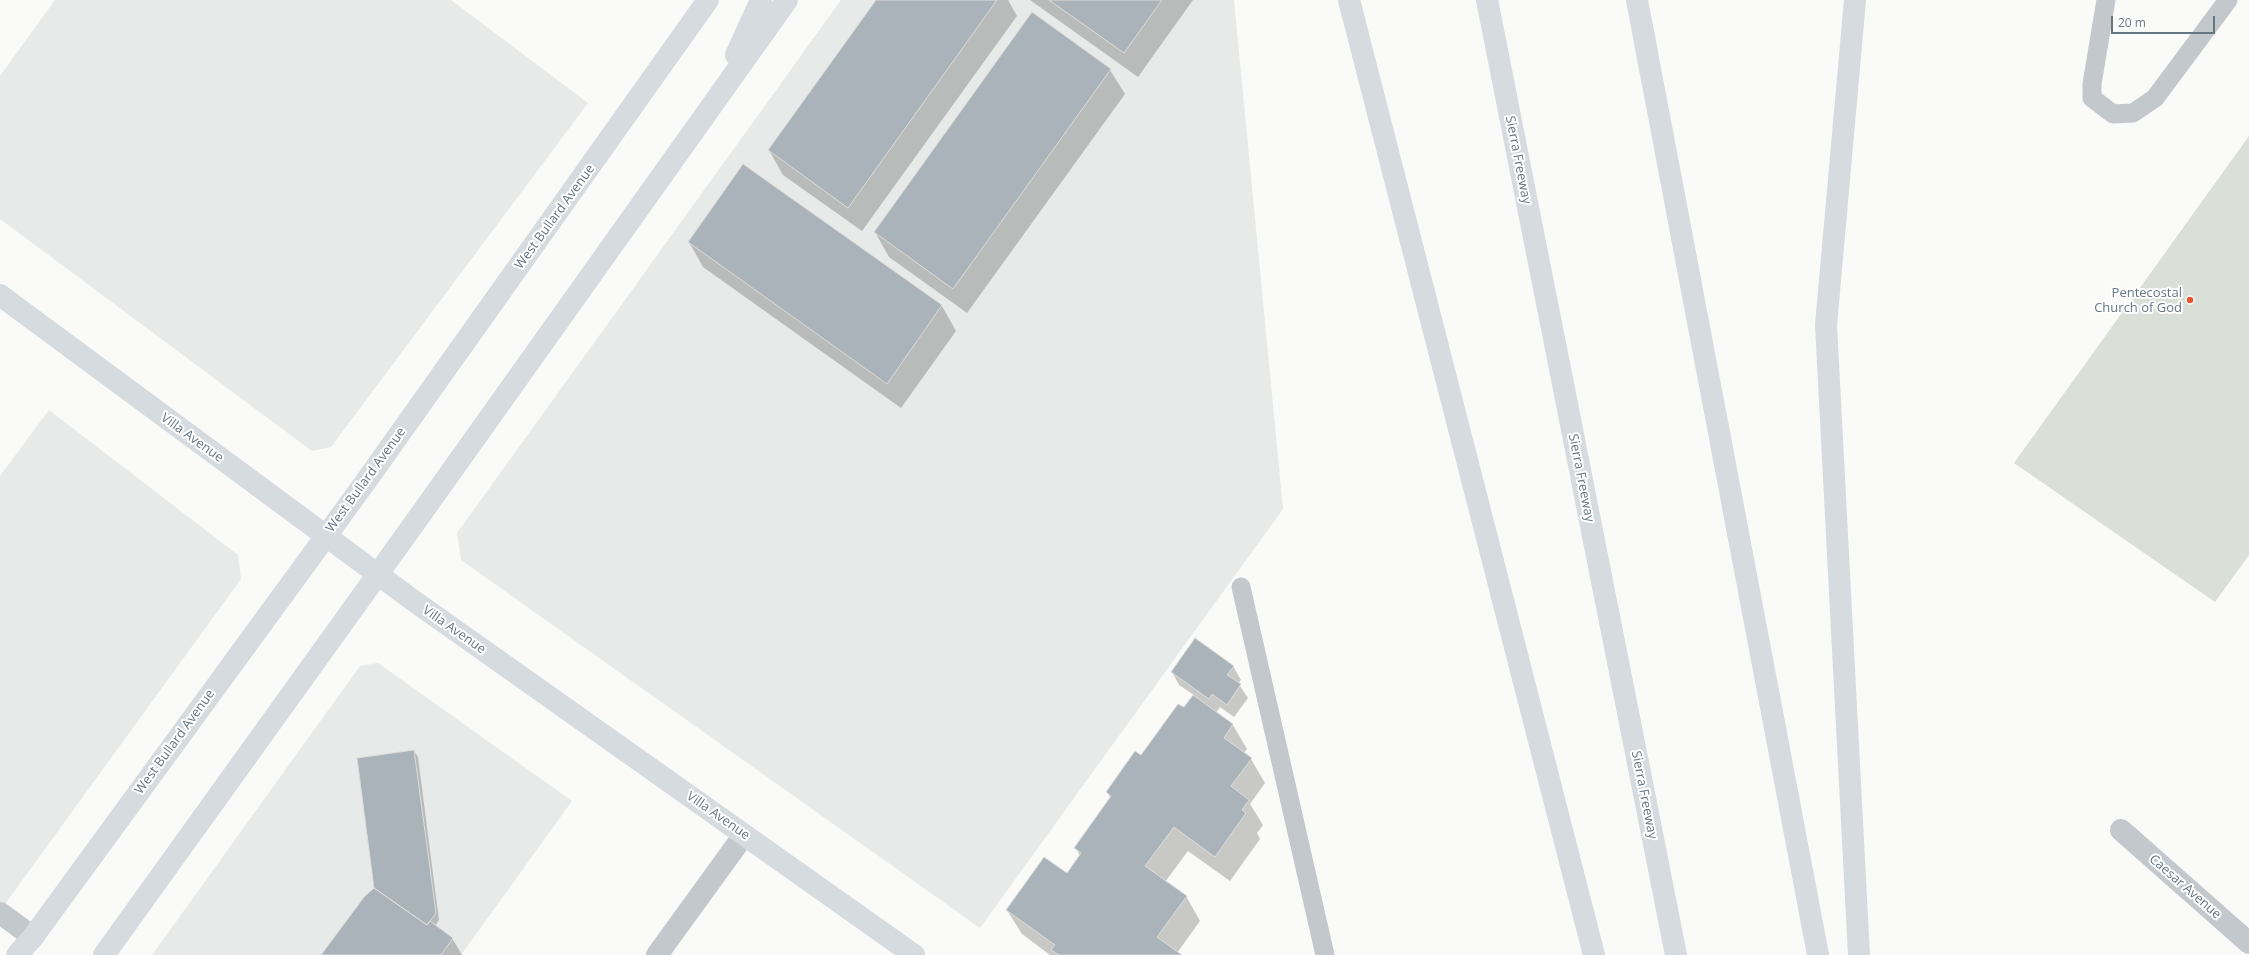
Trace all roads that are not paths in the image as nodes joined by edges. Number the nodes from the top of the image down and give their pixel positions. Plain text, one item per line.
1 (761, 0) edge
2 (787, 0) edge
3 (1349, 0) edge
4 (1478, 0) edge
5 (1487, 0) edge
6 (1637, 0) edge
7 (1855, 0) edge
8 (2106, 0) edge
9 (2228, 0) edge
10 (705, 1) edge
11 (1504, 90) junction
12 (713, 104) junction
13 (0, 295) edge
14 (325, 536) junction
15 (377, 575) junction
16 (1241, 587) dead end
17 (2121, 830) dead end
18 (744, 835) junction
19 (0, 913) edge
20 (33, 937) junction
21 (2249, 943) edge
22 (17, 955) edge
23 (104, 955) edge
24 (657, 955) edge
25 (914, 955) edge
26 (1325, 955) edge
27 (1594, 955) edge
28 (1676, 955) edge
29 (1818, 955) edge
30 (1859, 955) edge

1 - 12 main road
2 - 12 main road
3 - 27 main road
4 - 11 main road
5 - 11 main road, Sierra Freeway
6 - 29 main road
7 - 30 main road
8 - 9 lane
10 - 14 main road, West Bullard Avenue
11 - 28 main road, Sierra Freeway
12 - 15 main road
13 - 14 main road, Villa Avenue
14 - 15 main road, Villa Avenue
14 - 20 main road, West Bullard Avenue
15 - 18 main road, Villa Avenue
15 - 23 main road
16 - 26 lane
17 - 21 street, Caesar Avenue
18 - 24 street
18 - 25 main road, Villa Avenue
19 - 20 street
20 - 22 main road, West Bullard Avenue

